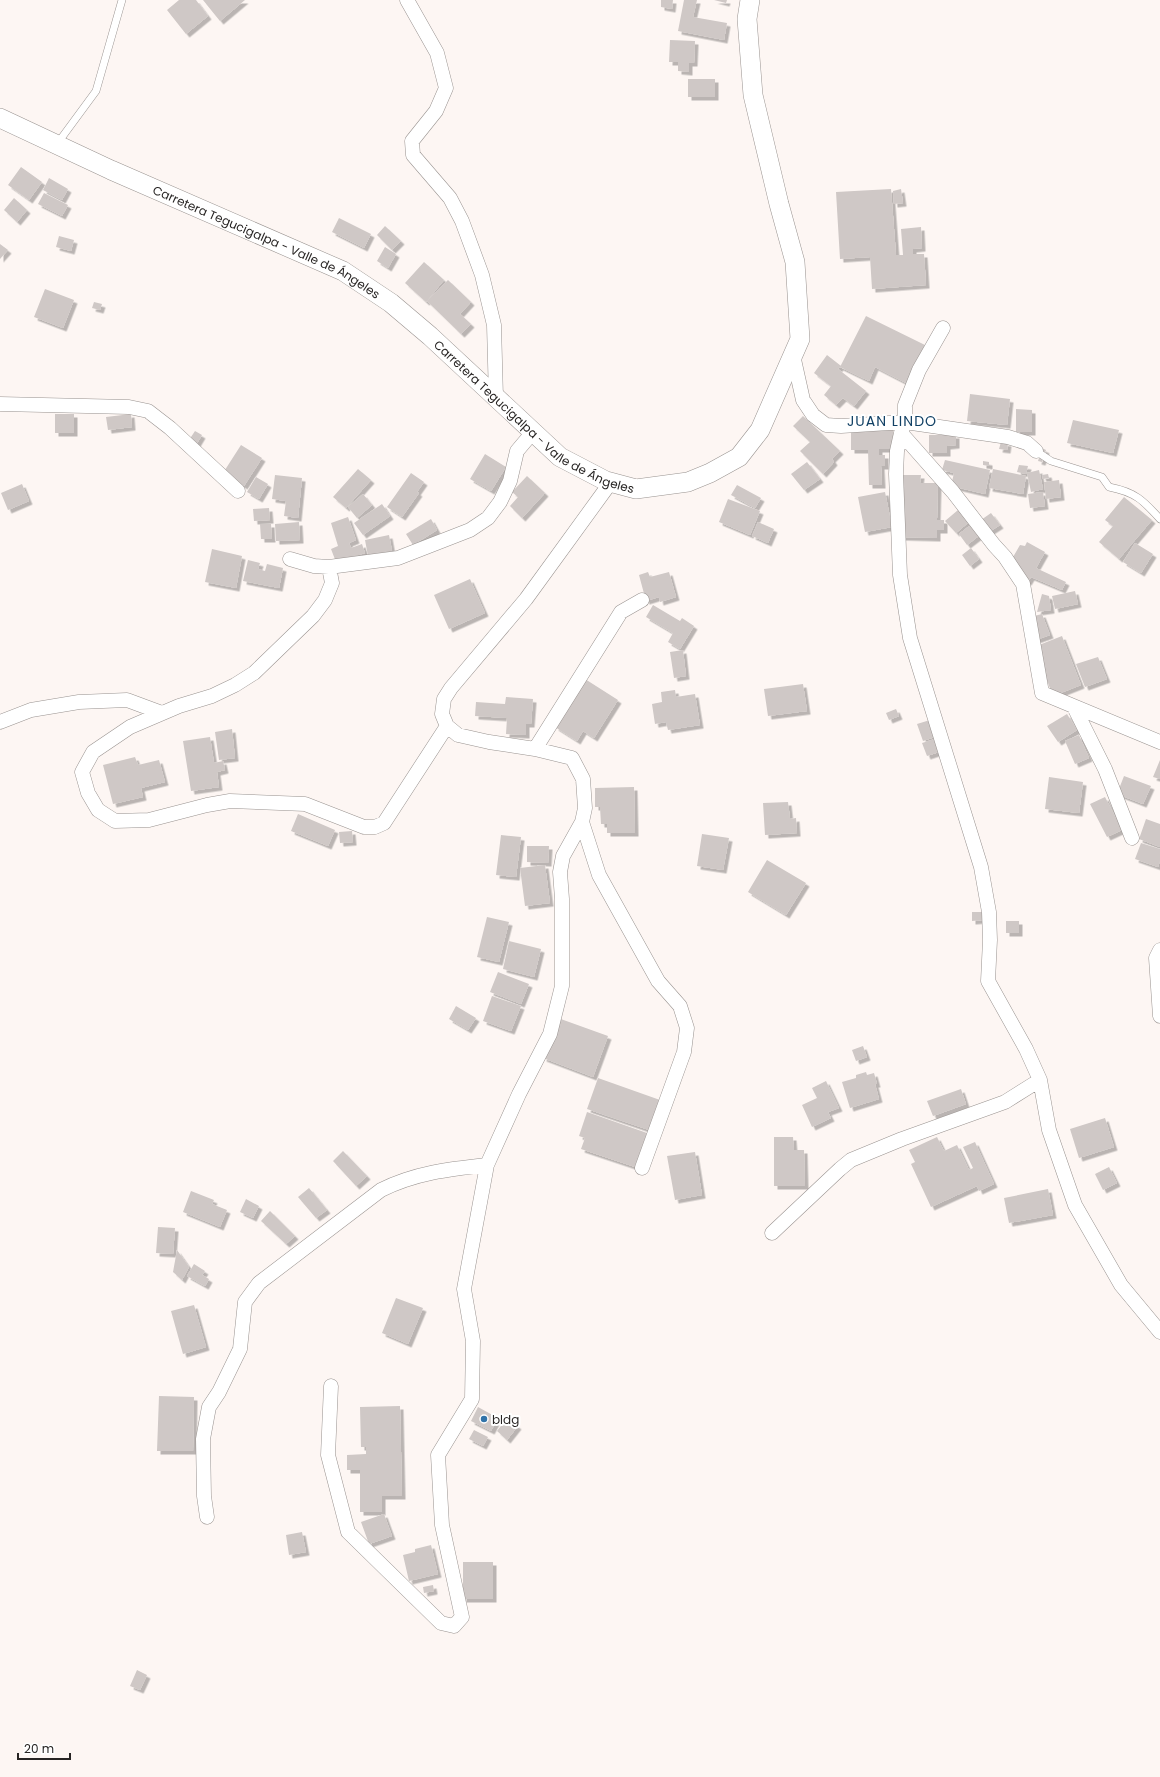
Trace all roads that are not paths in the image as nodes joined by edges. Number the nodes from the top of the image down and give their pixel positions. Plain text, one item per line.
1 (122, 0) edge
2 (407, 0) edge
3 (750, 0) edge
4 (0, 118) edge
5 (57, 144) junction
6 (943, 328) dead end
7 (793, 355) junction
8 (496, 398) junction
9 (0, 404) edge
10 (903, 428) junction
11 (533, 432) junction
12 (1036, 451) joint
13 (611, 482) junction
14 (238, 491) dead end
15 (1160, 519) edge
16 (290, 559) dead end
17 (329, 567) junction
18 (642, 600) dead end
19 (1074, 707) junction
20 (162, 713) junction
21 (0, 722) edge
22 (447, 726) junction
23 (1160, 742) edge
24 (535, 749) junction
25 (582, 822) junction
26 (1132, 838) dead end
27 (1160, 950) edge
28 (1160, 1016) edge
29 (1040, 1080) junction
30 (487, 1165) junction
31 (642, 1168) dead end
32 (772, 1233) dead end
33 (1160, 1332) edge
34 (331, 1386) dead end
35 (207, 1517) dead end

1 - 5 lane
2 - 8 street
3 - 7 main road, Carretera Tegucigalpa - Valle de Ángeles
4 - 5 main road, Carretera Tegucigalpa - Valle de Ángeles
5 - 8 main road, Carretera Tegucigalpa - Valle de Ángeles
6 - 10 street
7 - 10 street
7 - 13 main road, Carretera Tegucigalpa - Valle de Ángeles
8 - 11 main road, Carretera Tegucigalpa - Valle de Ángeles
9 - 14 street
10 - 12 street
10 - 19 street
10 - 29 street
11 - 13 main road, Carretera Tegucigalpa - Valle de Ángeles
11 - 17 street
12 - 15 lane
13 - 22 street
16 - 17 street
17 - 20 street
18 - 24 street
19 - 23 street
19 - 26 street
20 - 21 street
20 - 22 street
22 - 24 street
24 - 25 street
25 - 30 street
25 - 31 street
27 - 28 street
29 - 32 street
29 - 33 street
30 - 34 street
30 - 35 street

